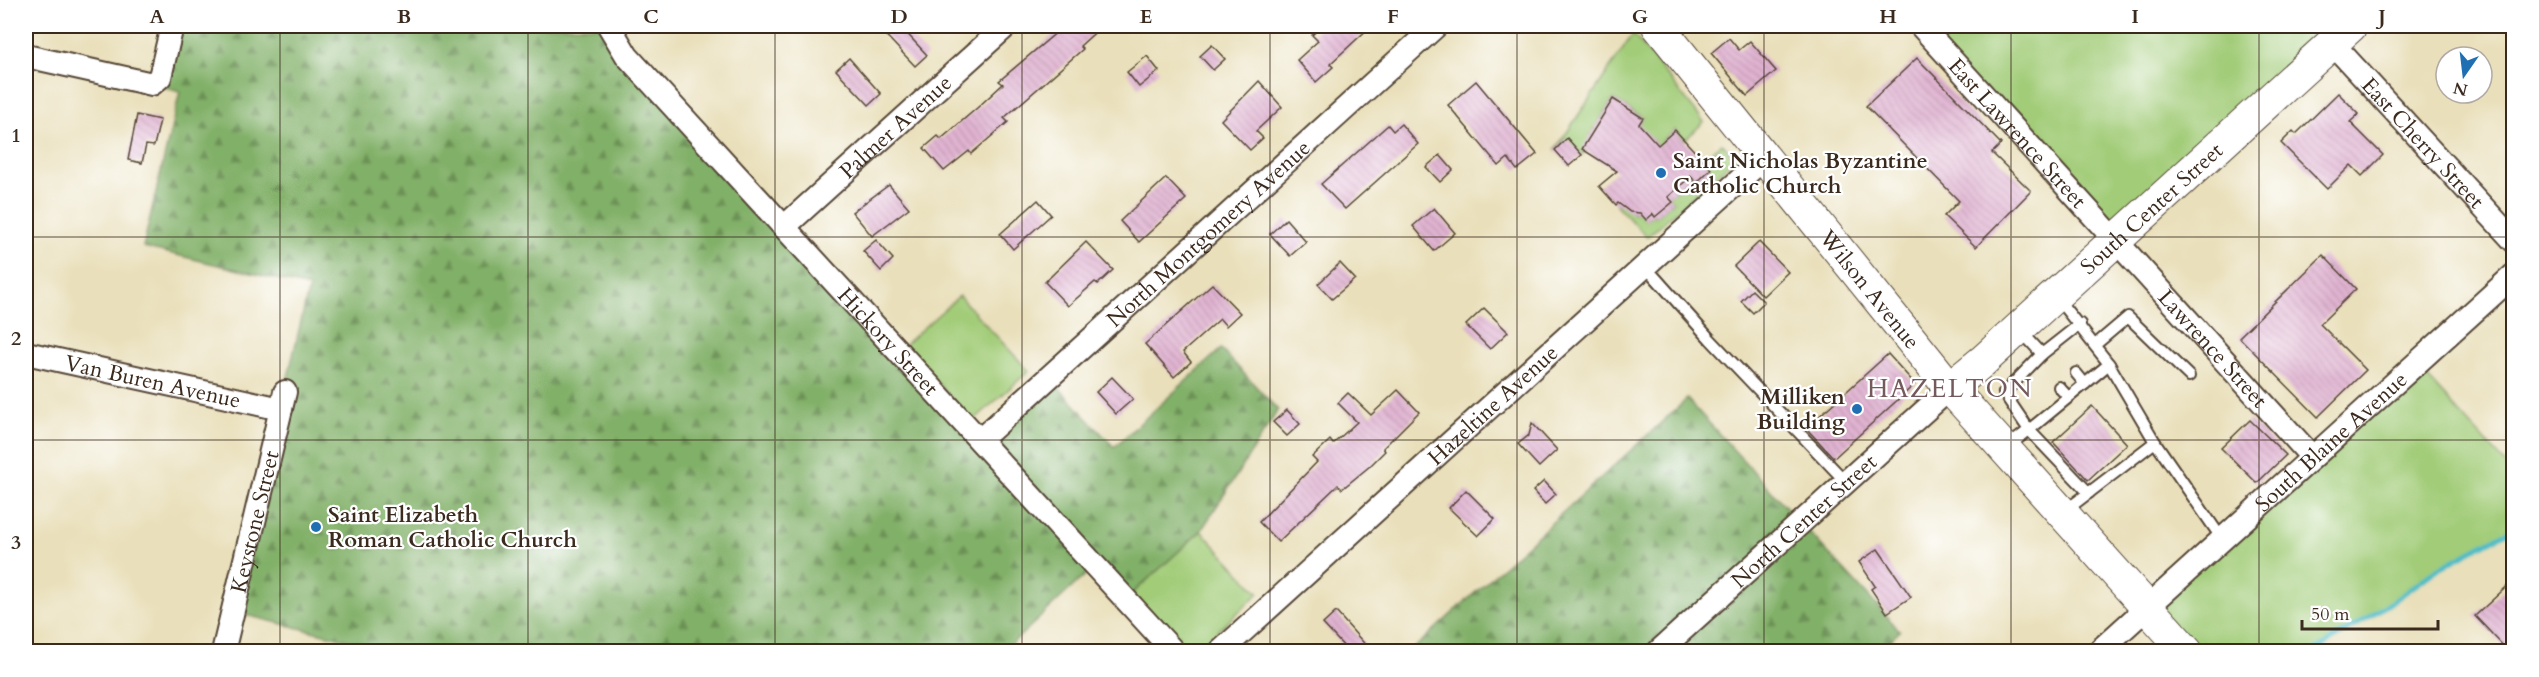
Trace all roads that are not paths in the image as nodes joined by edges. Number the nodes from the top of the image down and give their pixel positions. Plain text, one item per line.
1 (171, 26) edge
2 (609, 26) edge
3 (1006, 26) edge
4 (1436, 26) edge
5 (1658, 26) edge
6 (1921, 26) edge
7 (2342, 34) edge
8 (26, 56) edge
9 (1764, 158) junction
10 (784, 227) junction
11 (2116, 240) junction
12 (2514, 242) edge
13 (1645, 266) junction
14 (2514, 275) edge
15 (2054, 296) junction
16 (2080, 324) junction
17 (2019, 328) junction
18 (2095, 345) junction
19 (26, 352) edge
20 (2039, 361) junction
21 (2109, 364) junction
22 (2076, 373) dead end
23 (2189, 376) dead end
24 (2085, 384) junction
25 (1950, 387) junction
26 (2059, 387) dead end
27 (2068, 397) junction
28 (283, 401) joint
29 (2041, 404) dead end
30 (2049, 413) junction
31 (2016, 439) junction
32 (980, 440) junction
33 (2155, 442) junction
34 (2312, 457) junction
35 (1846, 482) junction
36 (2089, 493) junction
37 (2063, 513) junction
38 (2222, 539) junction
39 (2147, 607) junction
40 (223, 651) edge
41 (1174, 651) edge
42 (1220, 651) edge
43 (1658, 651) edge
44 (2098, 651) edge
45 (2187, 651) edge

1 - 8 street
2 - 10 street, Hickory Street
3 - 10 street, Palmer Avenue
4 - 32 street, North Montgomery Avenue
5 - 9 main road, Wilson Avenue
6 - 11 street, East Lawrence Street
7 - 11 main road, South Center Street
7 - 12 street, East Cherry Street
9 - 13 street, Hazeltine Avenue
9 - 25 main road, Wilson Avenue
10 - 32 street, Hickory Street
11 - 15 main road, South Center Street
11 - 34 street, Lawrence Street
13 - 35 lane
13 - 42 street, Hazeltine Avenue
14 - 34 street, South Blaine Avenue
15 - 16 lane
15 - 17 main road, South Center Street
16 - 18 lane
16 - 20 lane
17 - 20 lane
17 - 25 main road, South Center Street
18 - 21 lane
18 - 23 lane
19 - 28 street, Van Buren Avenue
20 - 31 lane
21 - 24 lane
21 - 33 lane
22 - 24 lane
24 - 27 lane
25 - 31 main road, Wilson Avenue
25 - 35 street, North Center Street
26 - 27 lane
27 - 30 lane
28 - 40 street, Keystone Street
29 - 30 lane
30 - 31 lane
31 - 36 lane
31 - 37 main road, Wilson Avenue
32 - 41 street, Hickory Street
33 - 36 lane
33 - 38 lane
34 - 38 street, South Blaine Avenue
35 - 43 street, North Center Street
36 - 37 lane
37 - 39 main road, Wilson Avenue
38 - 39 street, South Blaine Avenue
39 - 44 street, South Blaine Avenue
39 - 45 main road, Wilson Avenue

